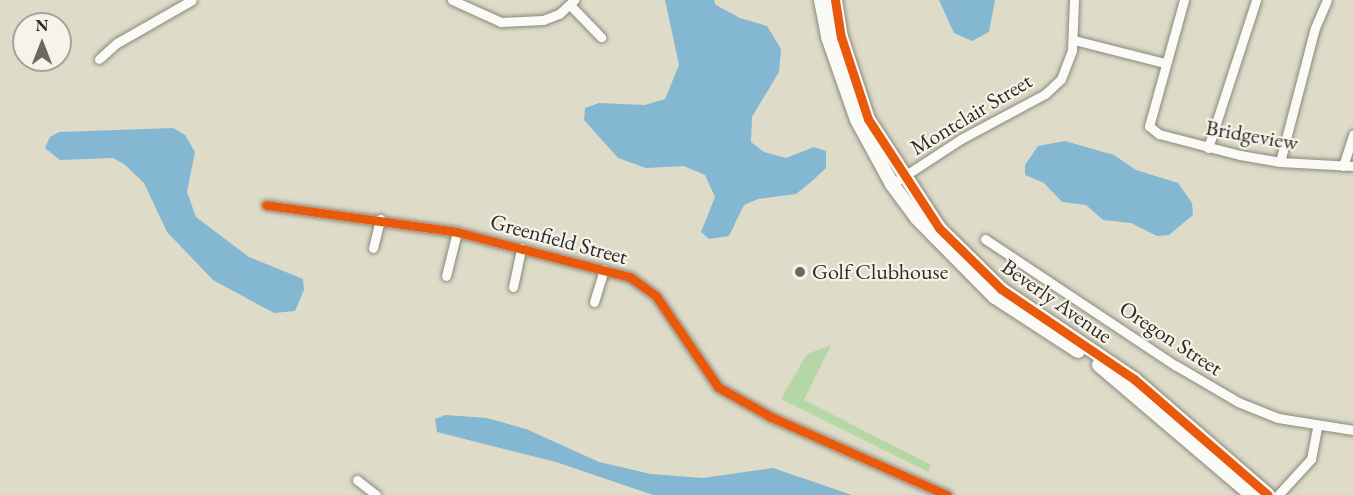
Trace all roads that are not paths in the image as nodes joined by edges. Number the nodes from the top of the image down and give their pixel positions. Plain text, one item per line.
1 (192, 0) edge
2 (452, 0) edge
3 (821, 0) edge
4 (835, 0) edge
5 (1074, 0) edge
6 (1184, 0) edge
7 (1257, 0) edge
8 (1327, 0) edge
9 (572, 2) edge
10 (601, 37) dead end
11 (1074, 40) junction
12 (99, 59) dead end
13 (1164, 63) junction
14 (1353, 135) edge
15 (1208, 148) junction
16 (1280, 162) junction
17 (1348, 166) edge
18 (898, 181) junction
19 (266, 204) dead end
20 (380, 219) junction
21 (458, 232) junction
22 (985, 239) dead end
23 (373, 248) dead end
24 (521, 248) junction
25 (604, 270) junction
26 (446, 276) dead end
27 (513, 287) dead end
28 (594, 302) dead end
29 (1317, 427) junction
30 (1353, 430) edge
31 (357, 480) dead end
32 (376, 495) edge
33 (947, 495) edge
34 (1252, 495) edge
35 (1268, 495) edge
36 (1278, 495) edge

1 - 12 street
2 - 9 street
3 - 18 street, Beverly Avenue
4 - 18 street, Beverly Avenue
5 - 11 street, Montclair Street
6 - 13 street
7 - 15 street
8 - 16 street
9 - 10 street
11 - 13 street
11 - 18 street, Montclair Street
13 - 15 street, Bridgeview
14 - 17 street
15 - 16 street, Bridgeview
16 - 17 street, Bridgeview
18 - 34 street, Beverly Avenue
18 - 35 street, Beverly Avenue
19 - 20 street, Greenfield Street
20 - 21 street, Greenfield Street
20 - 23 street
21 - 24 street, Greenfield Street
21 - 26 street
22 - 29 street, Oregon Street
24 - 25 street, Greenfield Street
24 - 27 street
25 - 28 street
25 - 33 street, Greenfield Street
29 - 30 street, Oregon Street
29 - 36 street
31 - 32 street

